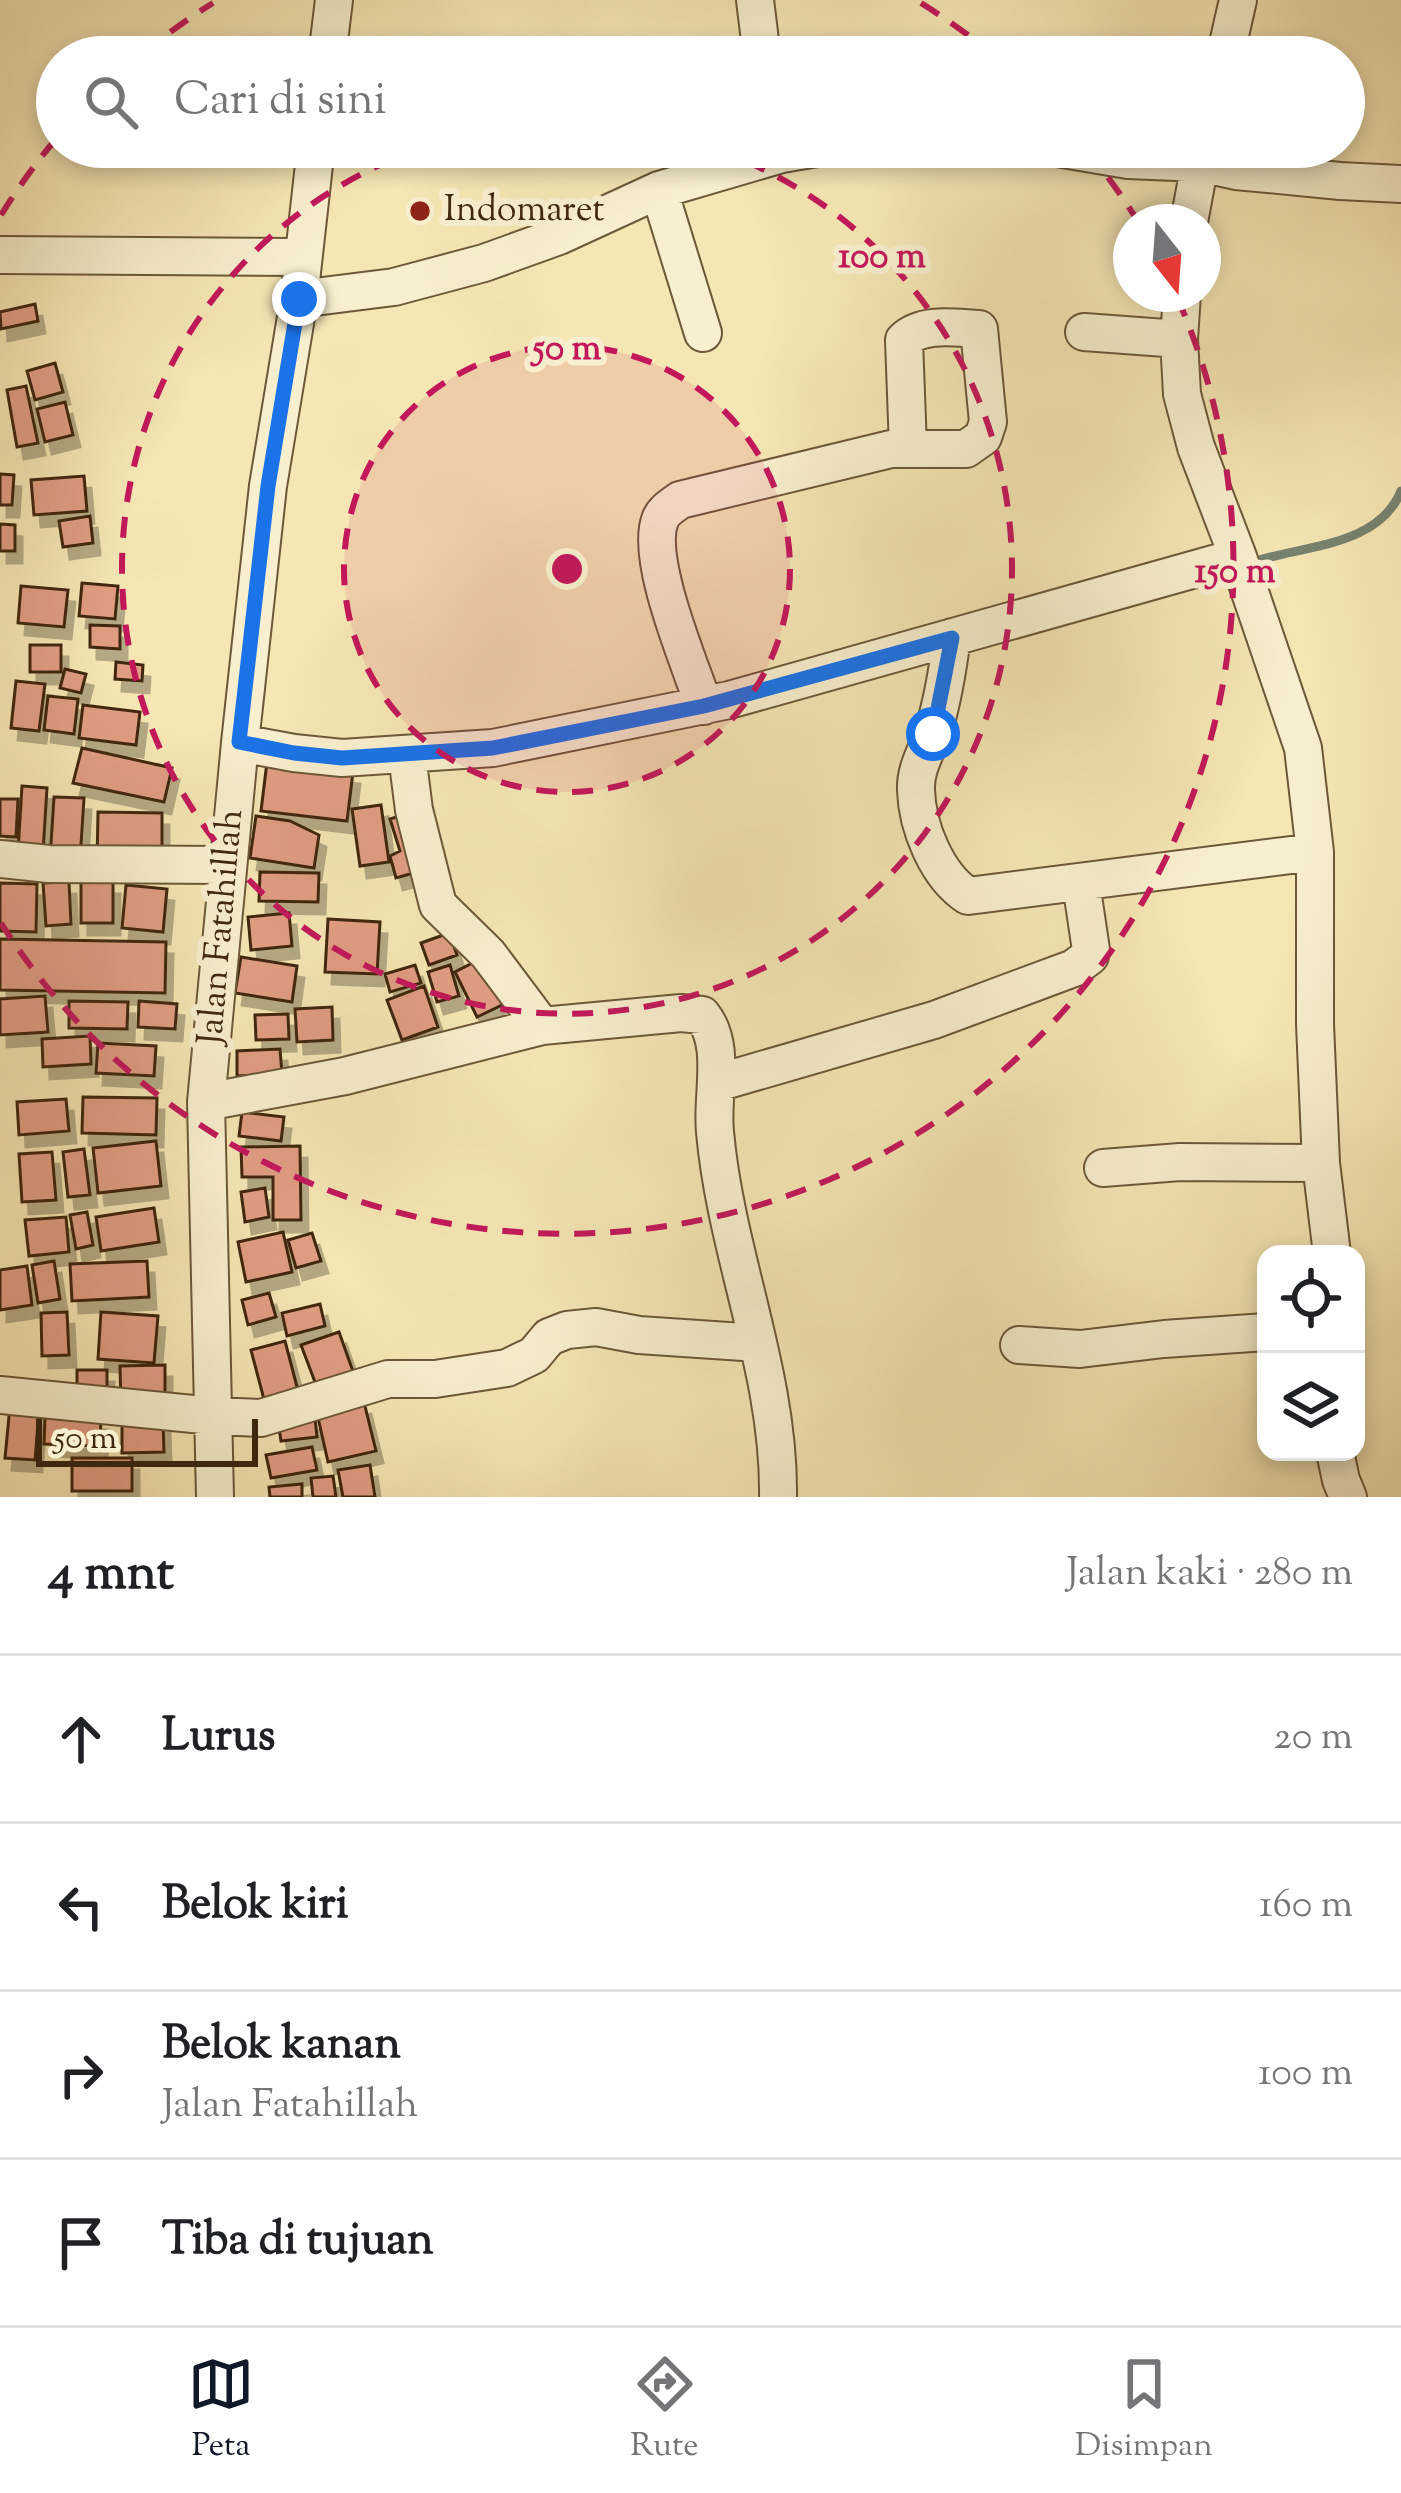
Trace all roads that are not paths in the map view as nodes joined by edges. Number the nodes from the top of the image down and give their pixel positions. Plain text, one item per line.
1 (334, 0) edge
2 (755, 0) edge
3 (1238, 0) edge
4 (330, 36) edge
5 (759, 36) edge
6 (1230, 36) edge
7 (313, 168) edge
8 (726, 168) edge
9 (1200, 168) edge
10 (1230, 168) edge
11 (1401, 184) edge
12 (659, 190) junction
13 (1193, 204) edge
14 (0, 255) edge
15 (302, 256) junction
16 (299, 299) junction
17 (1181, 312) edge
18 (1084, 332) dead end
19 (703, 333) dead end
20 (1179, 338) junction
21 (908, 448) dead end
22 (1240, 562) junction
23 (951, 649) junction
24 (704, 706) junction
25 (239, 742) junction
26 (408, 765) junction
27 (1315, 852) junction
28 (0, 859) edge
29 (228, 865) junction
30 (1081, 883) junction
31 (542, 1026) junction
32 (717, 1083) junction
33 (206, 1102) junction
34 (1321, 1163) junction
35 (1103, 1168) dead end
36 (1331, 1245) edge
37 (1257, 1333) edge
38 (758, 1343) junction
39 (1019, 1346) dead end
40 (0, 1395) edge
41 (213, 1416) junction
42 (1338, 1461) edge
43 (215, 1497) edge
44 (778, 1497) edge
45 (1348, 1497) edge

1 - 4 street
2 - 5 street
3 - 6 street
7 - 15 street, Jalan Fatahillah
8 - 12 street
9 - 13 street
10 - 11 street
12 - 16 street
12 - 19 street
14 - 15 street
15 - 16 street, Jalan Fatahillah
16 - 25 street, Jalan Fatahillah
17 - 20 street
18 - 20 street
20 - 22 street
21 - 24 street
22 - 23 street
22 - 27 street
23 - 24 street
23 - 30 street
24 - 26 street
25 - 26 street
25 - 29 street, Jalan Fatahillah
26 - 31 street
27 - 30 street
27 - 34 street
28 - 29 street
29 - 33 street, Jalan Fatahillah
30 - 32 street
31 - 32 street
31 - 33 street
32 - 38 street
33 - 41 street, Jalan Fatahillah
34 - 35 street
34 - 36 street
37 - 39 street
38 - 41 street
38 - 44 street
40 - 41 street
41 - 43 street, Jalan Fatahillah
42 - 45 street

